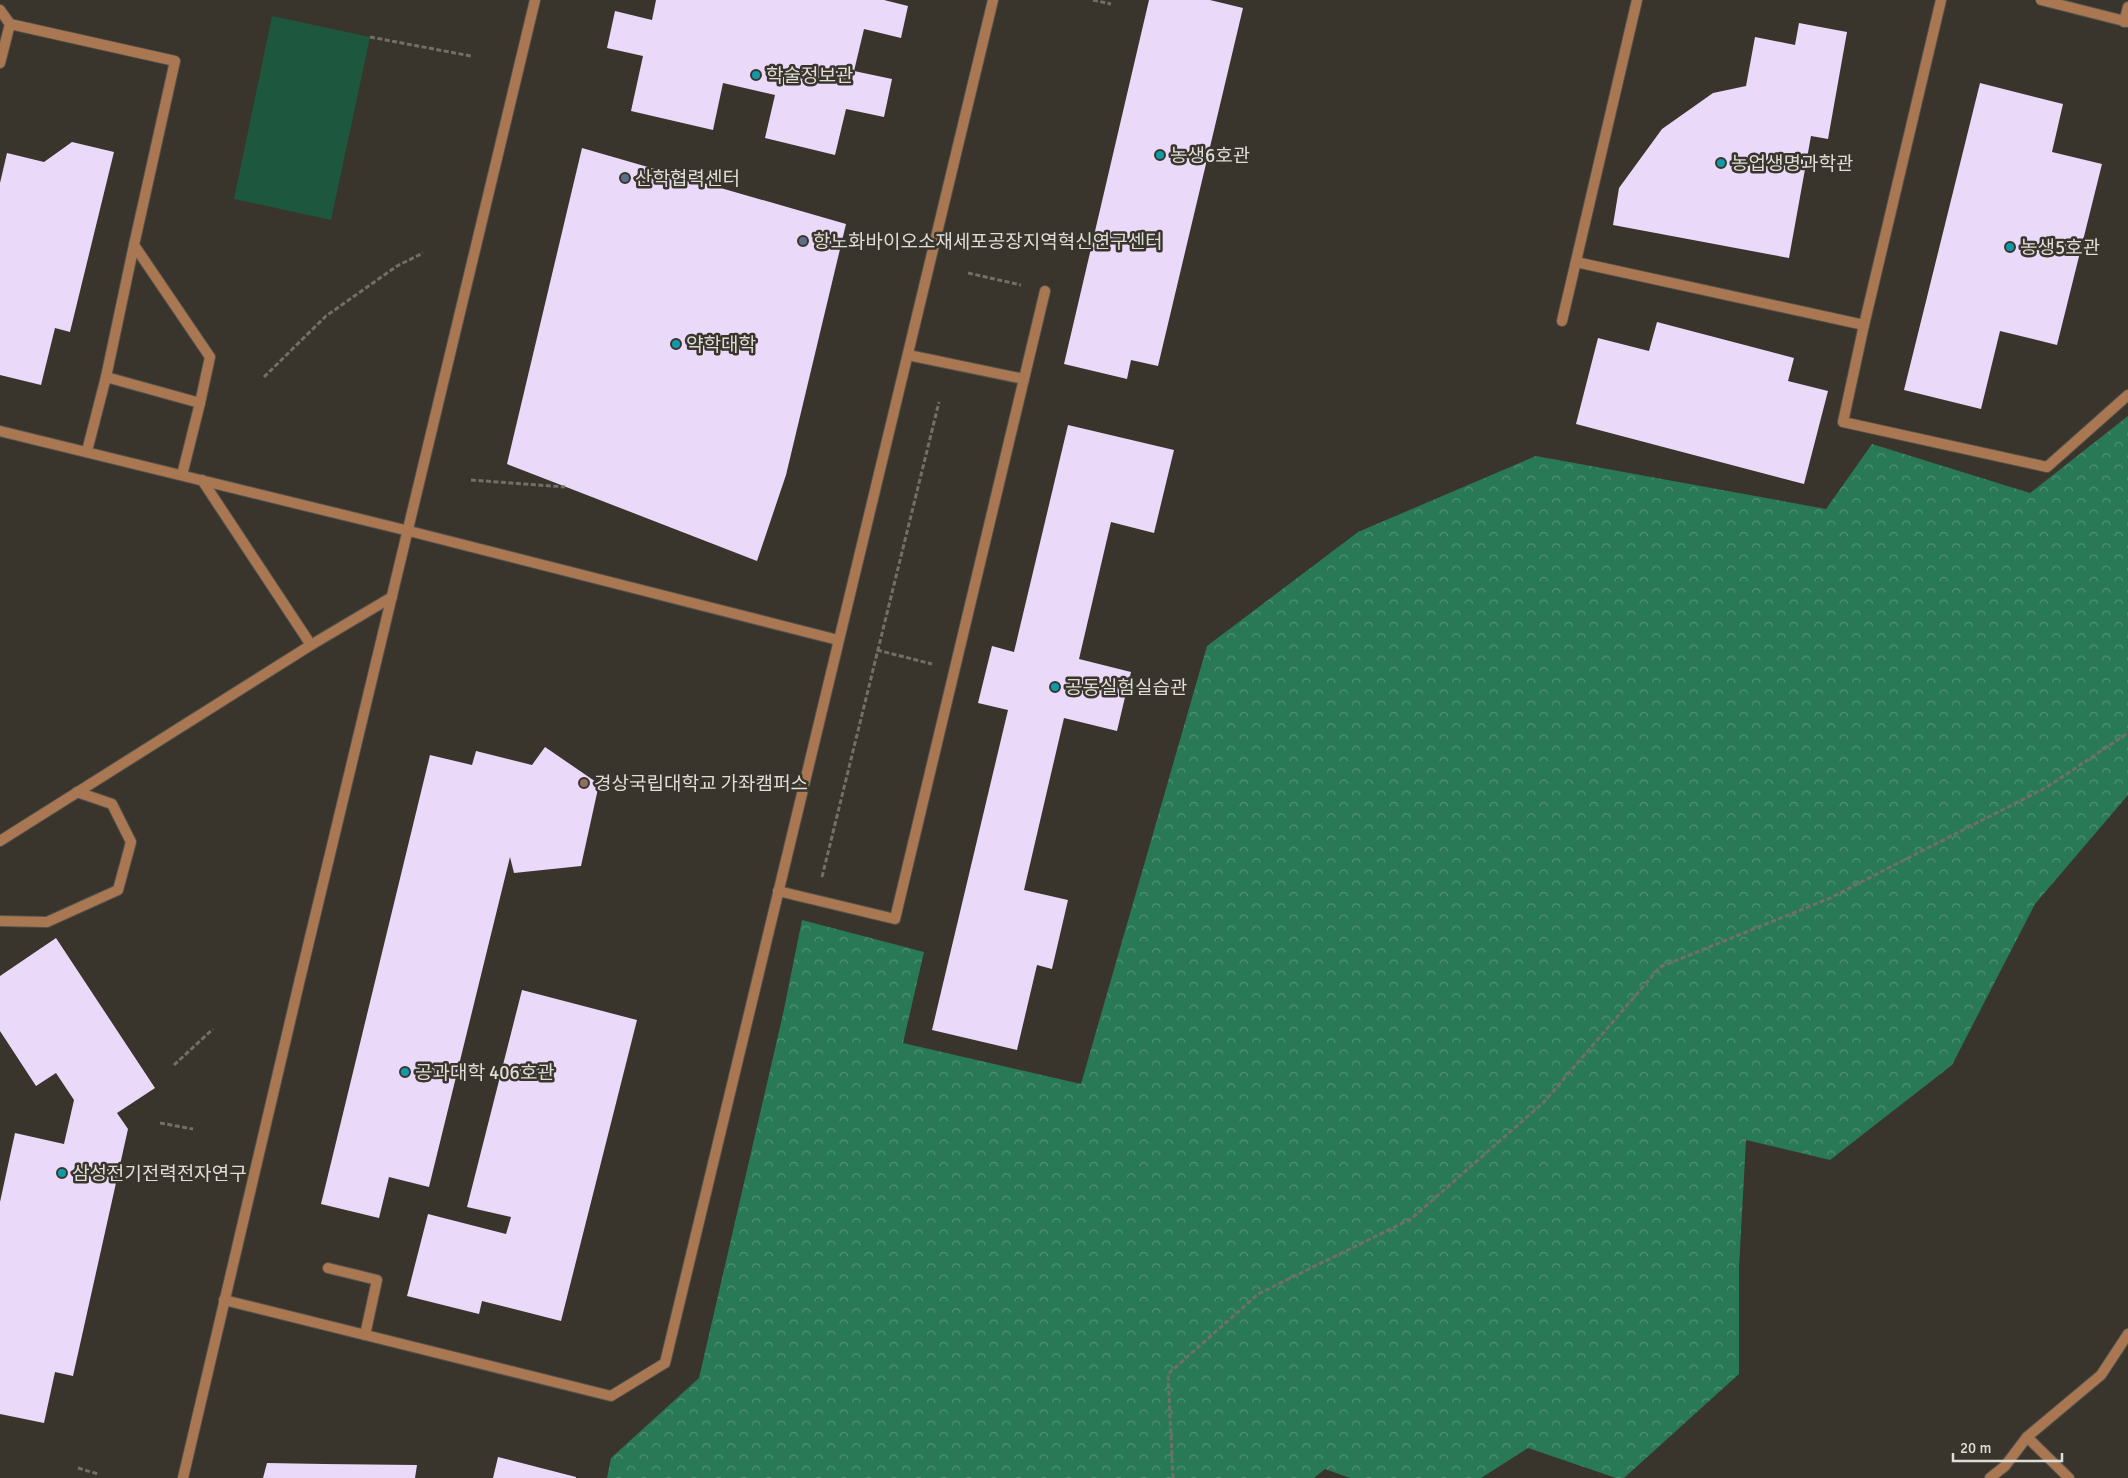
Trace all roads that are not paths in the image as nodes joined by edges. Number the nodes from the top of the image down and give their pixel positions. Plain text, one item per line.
1 (535, 0) edge
2 (993, 0) edge
3 (1637, 0) edge
4 (1941, 0) edge
5 (2041, 0) edge
6 (2128, 7) edge
7 (0, 10) edge
8 (2126, 22) edge
9 (10, 24) junction
10 (0, 63) edge
11 (134, 246) junction
12 (1576, 262) junction
13 (1045, 291) road end
14 (1562, 321) dead end
15 (1864, 325) junction
16 (908, 355) junction
17 (106, 377) junction
18 (1024, 379) junction
19 (2128, 395) edge
20 (200, 403) junction
21 (0, 430) edge
22 (87, 451) junction
23 (182, 475) junction
24 (202, 480) junction
25 (409, 531) junction
26 (392, 597) junction
27 (838, 640) junction
28 (311, 644) junction
29 (77, 792) junction
30 (0, 841) edge
31 (778, 891) junction
32 (0, 921) edge
33 (328, 1268) dead end
34 (224, 1300) junction
35 (2128, 1334) edge
36 (365, 1335) junction
37 (2027, 1437) junction
38 (183, 1478) edge
39 (1990, 1478) edge
40 (2069, 1478) edge

1 - 25 street
2 - 16 street
3 - 12 street
4 - 15 street
5 - 8 street
6 - 8 street
7 - 9 street
9 - 10 street
9 - 11 street
11 - 17 street
11 - 20 street
12 - 14 street
12 - 15 street
13 - 18 street
15 - 19 street
16 - 18 street
16 - 27 street
17 - 20 street
17 - 22 street
18 - 31 street
20 - 23 street
21 - 22 street
22 - 23 street
23 - 24 street
24 - 25 street
24 - 28 street
25 - 26 street
25 - 27 street
26 - 28 street
26 - 34 street
27 - 31 street
28 - 29 street
29 - 30 street
29 - 32 street
31 - 36 street
33 - 36 street
34 - 36 street
34 - 38 street
35 - 37 street
37 - 39 street
37 - 40 street

